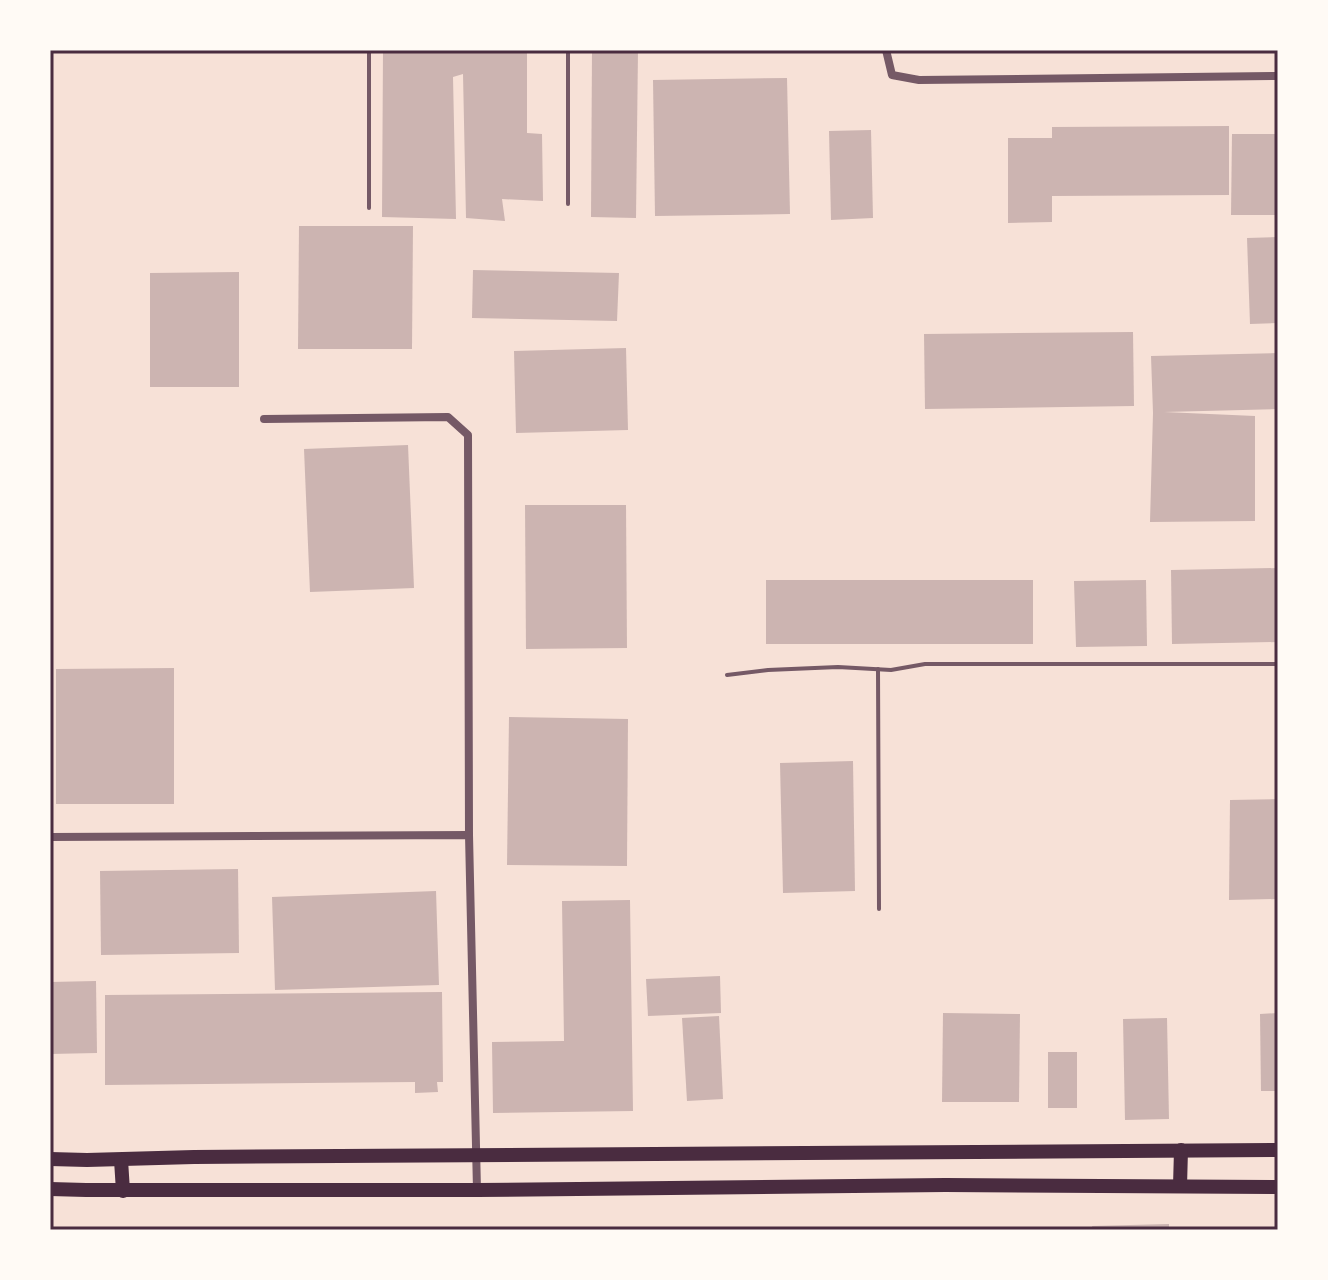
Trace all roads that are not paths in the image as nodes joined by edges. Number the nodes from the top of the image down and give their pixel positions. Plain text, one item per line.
1 (369, 50) edge
2 (568, 50) edge
3 (886, 50) edge
4 (1278, 76) edge
5 (568, 204) dead end
6 (369, 208) dead end
7 (264, 419) dead end
8 (1278, 664) edge
9 (878, 669) junction
10 (727, 675) dead end
11 (469, 835) junction
12 (50, 837) edge
13 (879, 909) dead end
14 (1181, 1150) junction
15 (1278, 1150) edge
16 (477, 1155) junction
17 (50, 1159) edge
18 (121, 1160) junction
19 (1180, 1186) junction
20 (1278, 1187) edge
21 (50, 1189) edge
22 (477, 1190) junction
23 (123, 1191) junction

1 - 6 lane
2 - 5 lane
3 - 4 street
7 - 11 street
8 - 9 lane
9 - 10 lane
9 - 13 lane
11 - 12 street
11 - 16 street
14 - 15 main road
14 - 16 main road
14 - 19 main road
16 - 18 main road
16 - 22 street
17 - 18 main road
18 - 23 main road
19 - 20 main road
19 - 22 main road
21 - 23 main road
22 - 23 main road

